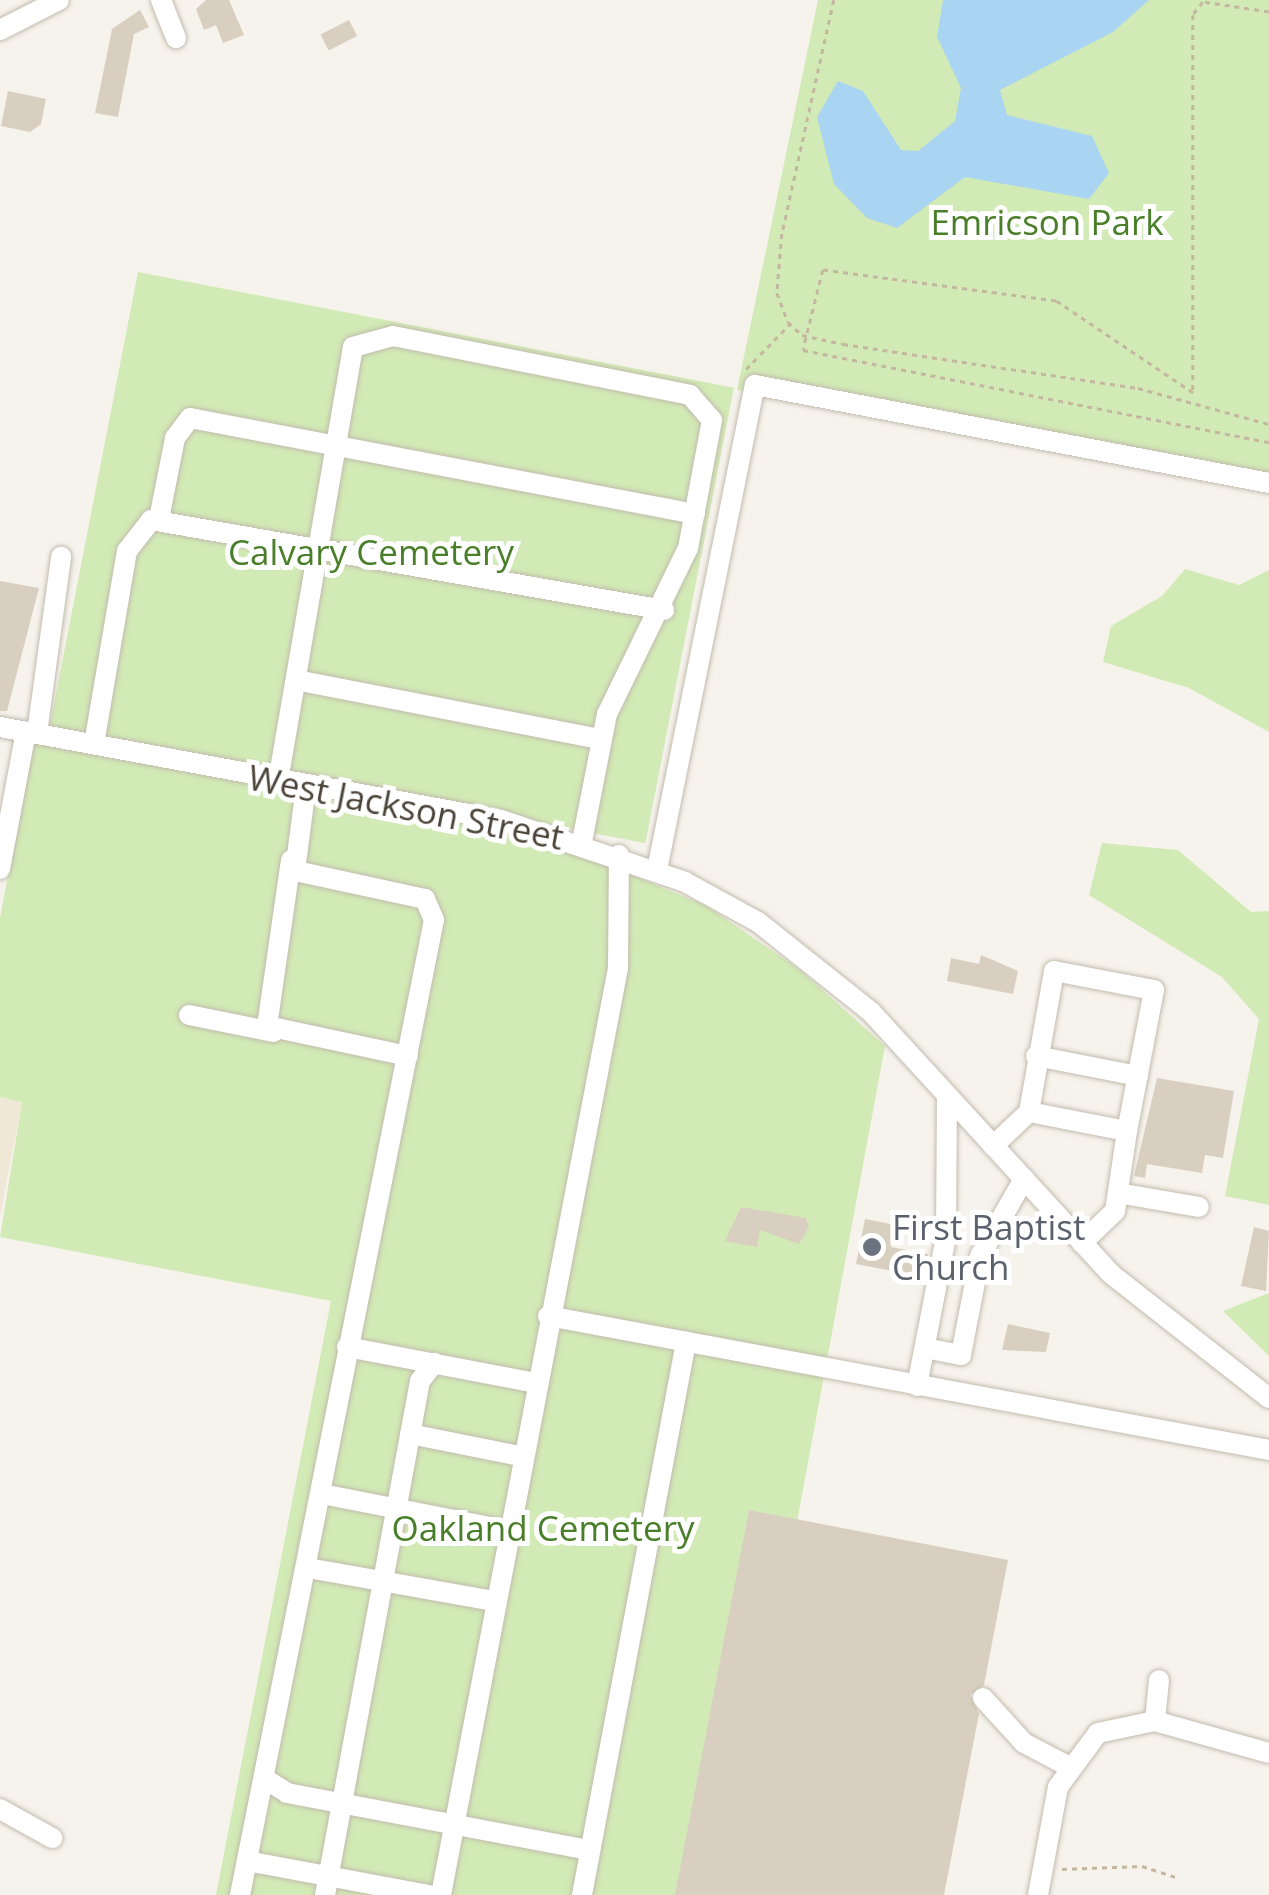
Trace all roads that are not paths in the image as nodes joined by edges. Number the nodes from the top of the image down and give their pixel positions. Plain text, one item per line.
1 (59, 0) edge
2 (161, 0) edge
3 (0, 30) edge
4 (176, 38) dead end
5 (331, 444) junction
6 (1269, 483) edge
7 (695, 514) junction
8 (159, 519) junction
9 (320, 548) junction
10 (61, 557) dead end
11 (664, 610) junction
12 (296, 680) junction
13 (0, 727) edge
14 (31, 732) junction
15 (599, 739) junction
16 (94, 744) junction
17 (278, 780) junction
18 (306, 786) junction
19 (582, 842) junction
20 (620, 855) junction
21 (292, 858) junction
22 (0, 869) edge
23 (656, 870) junction
24 (189, 1015) dead end
25 (273, 1032) junction
26 (408, 1056) junction
27 (1036, 1056) junction
28 (1138, 1076) junction
29 (947, 1095) junction
30 (1029, 1112) junction
31 (1127, 1131) junction
32 (994, 1146) junction
33 (1024, 1180) junction
34 (1118, 1193) junction
35 (1199, 1207) dead end
36 (1082, 1243) junction
37 (548, 1316) junction
38 (686, 1342) junction
39 (347, 1347) junction
40 (925, 1348) junction
41 (434, 1363) junction
42 (534, 1383) junction
43 (917, 1386) junction
44 (1269, 1398) edge
45 (410, 1434) junction
46 (1269, 1450) edge
47 (520, 1456) junction
48 (322, 1494) junction
49 (397, 1508) junction
50 (506, 1530) junction
51 (308, 1568) junction
52 (384, 1581) junction
53 (493, 1601) junction
54 (1159, 1680) dead end
55 (983, 1698) dead end
56 (1155, 1721) junction
57 (1269, 1753) edge
58 (1066, 1765) junction
59 (264, 1780) junction
60 (341, 1804) junction
61 (0, 1808) edge
62 (452, 1825) junction
63 (52, 1838) dead end
64 (590, 1850) junction
65 (248, 1861) junction
66 (326, 1886) edge
67 (240, 1895) edge
68 (429, 1895) edge
69 (440, 1895) edge
70 (582, 1895) edge
71 (1038, 1895) edge

1 - 3 street
2 - 4 street
5 - 7 street
5 - 7 street
5 - 8 street
5 - 9 street
6 - 23 street
7 - 11 street
8 - 9 street
8 - 16 street
9 - 11 street
9 - 12 street
10 - 14 street
11 - 15 street
12 - 15 street
12 - 17 street
13 - 14 street, West Jackson Street
14 - 16 street, West Jackson Street
14 - 22 street
15 - 19 street
16 - 17 street, West Jackson Street
17 - 18 street, West Jackson Street
18 - 19 street, West Jackson Street
18 - 21 street
19 - 20 street, West Jackson Street
20 - 23 street, West Jackson Street
20 - 37 street
21 - 25 street
21 - 26 street
23 - 29 street, West Jackson Street
24 - 25 street
25 - 26 street
26 - 39 street
27 - 28 street
27 - 28 street
27 - 30 street
28 - 31 street
29 - 32 street, West Jackson Street
29 - 40 street
30 - 31 street
30 - 32 street
31 - 34 street
32 - 33 street, West Jackson Street
33 - 36 street, West Jackson Street
33 - 40 street
34 - 35 street
34 - 36 street
36 - 44 street, West Jackson Street
37 - 38 street
37 - 42 street
38 - 43 street
38 - 64 street
39 - 41 street
39 - 48 street
40 - 43 street
41 - 42 street
41 - 45 street
42 - 47 street
43 - 46 street
45 - 47 street
45 - 49 street
47 - 50 street
48 - 49 street
48 - 51 street
49 - 50 street
49 - 52 street
50 - 53 street
51 - 52 street
51 - 59 street
52 - 53 street
52 - 60 street
53 - 62 street
54 - 56 street
55 - 58 street
56 - 57 street
56 - 58 street
58 - 71 street
59 - 60 street
59 - 65 street
60 - 62 street
60 - 66 street
61 - 63 street
62 - 64 street
62 - 69 street
64 - 70 street
65 - 66 street
65 - 67 street
66 - 68 street

